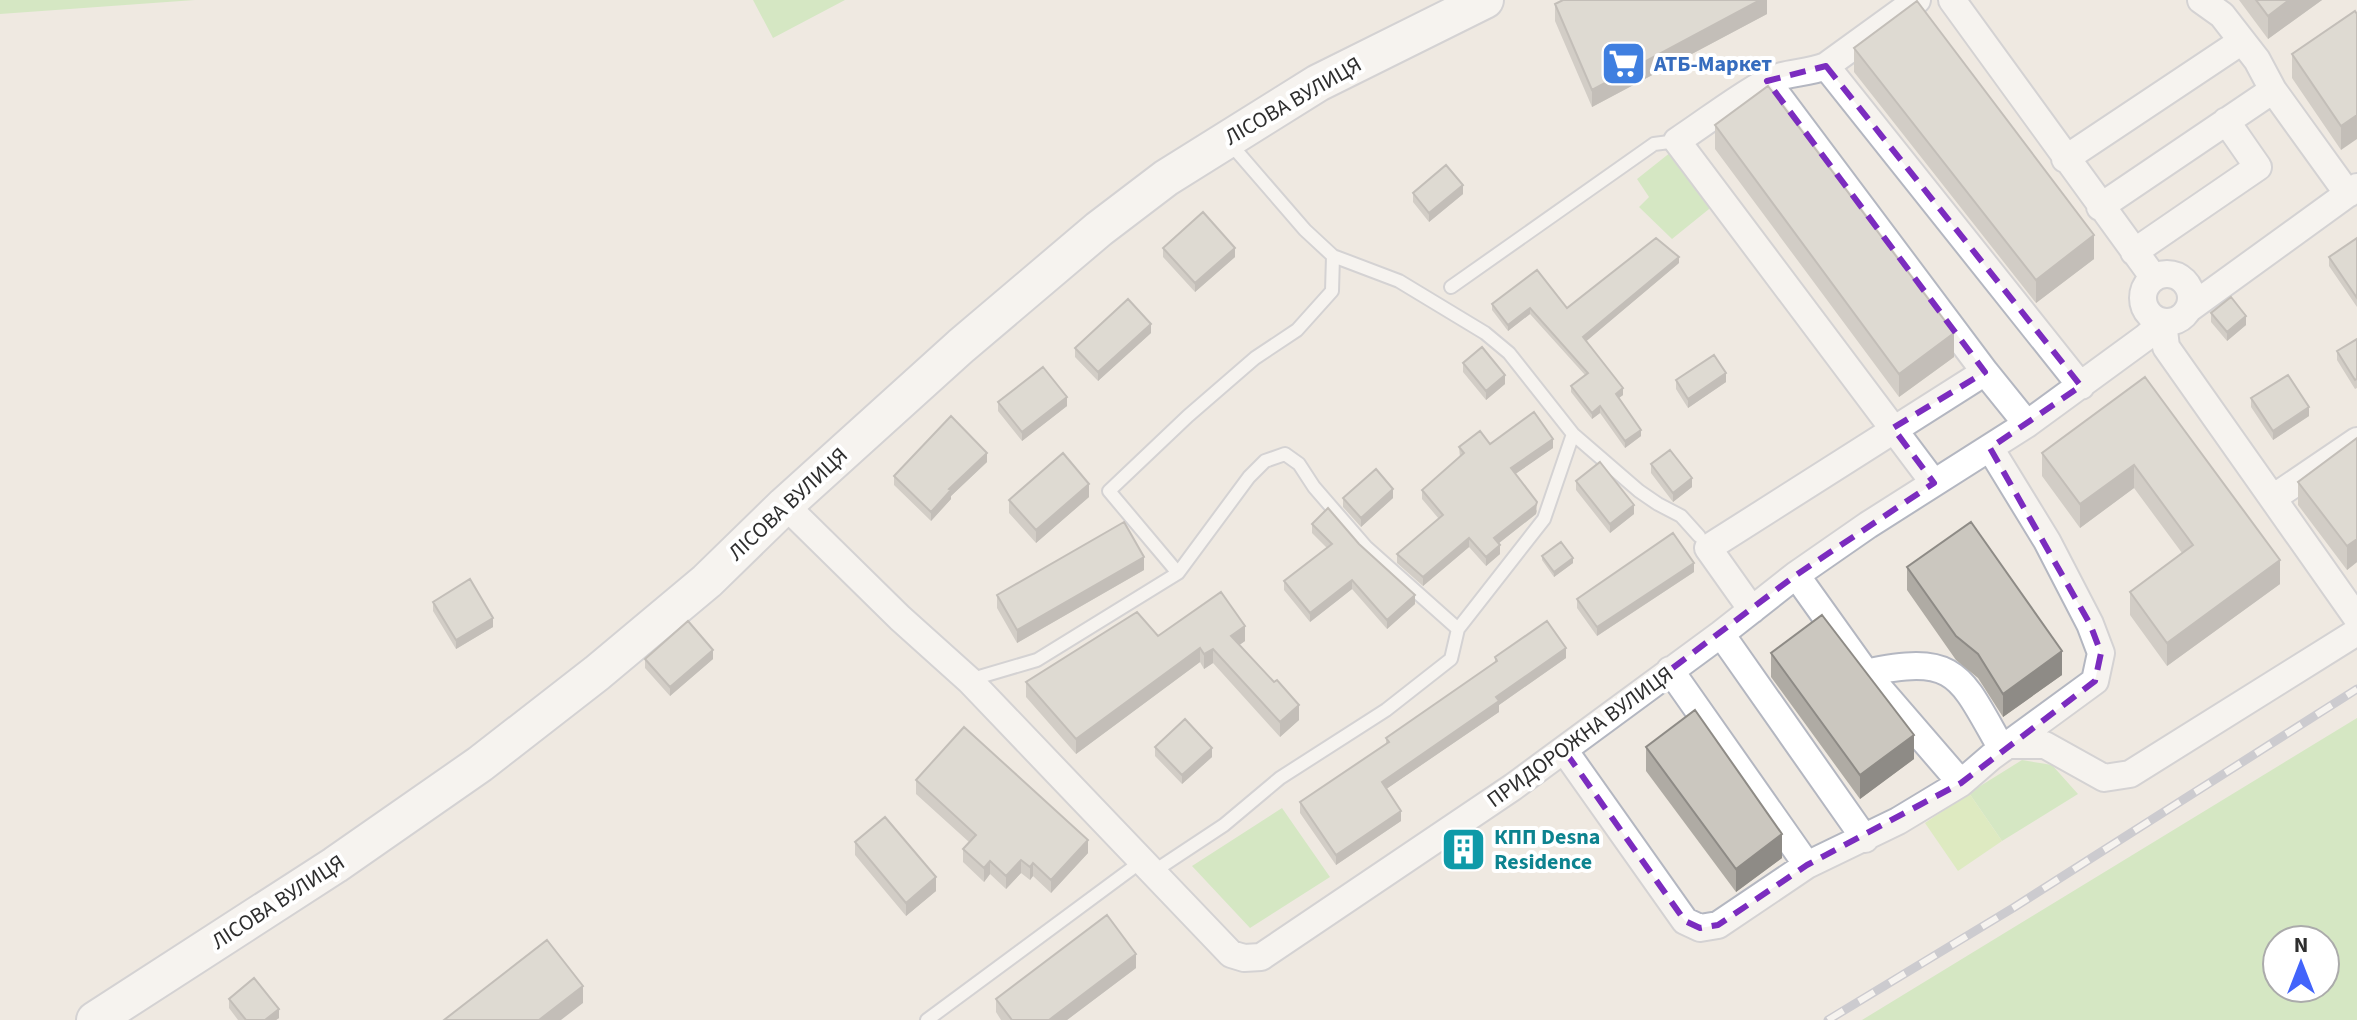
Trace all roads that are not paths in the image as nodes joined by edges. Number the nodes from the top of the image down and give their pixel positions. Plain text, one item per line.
1 (1485, 0) edge
2 (1917, 0) edge
3 (1952, 0) edge
4 (2201, 0) edge
5 (2242, 41) junction
6 (1826, 66) junction
7 (1767, 81) junction
8 (2273, 90) junction
9 (2226, 121) junction
10 (1226, 139) junction
11 (1677, 141) junction
12 (2065, 159) junction
13 (2352, 190) edge
14 (2100, 207) junction
15 (2134, 252) junction
16 (1333, 256) junction
17 (2154, 278) junction
18 (1451, 287) dead end
19 (2190, 308) junction
20 (2163, 322) junction
21 (1985, 372) junction
22 (2081, 386) junction
23 (2027, 424) junction
24 (1893, 428) junction
25 (1573, 434) junction
26 (2357, 441) edge
27 (1990, 448) junction
28 (1934, 483) junction
29 (2273, 498) junction
30 (785, 505) junction
31 (1699, 536) dead end
32 (1178, 573) junction
33 (1796, 575) junction
34 (1752, 610) junction
35 (2357, 618) edge
36 (1458, 629) junction
37 (2357, 632) edge
38 (1721, 634) junction
39 (1670, 670) junction
40 (1866, 673) junction
41 (969, 680) junction
42 (2004, 747) junction
43 (1564, 750) junction
44 (1961, 783) junction
45 (1865, 839) junction
46 (1807, 865) junction
47 (1147, 867) junction
48 (95, 1020) edge
49 (927, 1020) edge

1 - 10 main road, ЛІСОВА ВУЛИЦЯ
2 - 6 street
3 - 12 street
4 - 5 street
5 - 8 street
5 - 12 street
6 - 7 street
6 - 22 street
7 - 11 street
7 - 21 street
8 - 9 street
8 - 13 street
9 - 14 street
9 - 15 street
10 - 16 lane
10 - 30 main road, ЛІСОВА ВУЛИЦЯ
11 - 18 lane
11 - 24 street
12 - 14 street
13 - 19 street
14 - 15 street
15 - 17 street
16 - 25 lane
16 - 32 lane
17 - 19 street
17 - 20 street
19 - 20 street
20 - 22 street, ПРИДОРОЖНА ВУЛИЦЯ
20 - 29 street
21 - 23 street
21 - 24 street
22 - 23 street, ПРИДОРОЖНА ВУЛИЦЯ
23 - 27 street, ПРИДОРОЖНА ВУЛИЦЯ
24 - 28 street
24 - 34 street
25 - 31 lane
25 - 36 lane
26 - 29 street
27 - 28 street, ПРИДОРОЖНА ВУЛИЦЯ
27 - 42 street
28 - 33 street, ПРИДОРОЖНА ВУЛИЦЯ
29 - 35 street
30 - 41 street, ПРИДОРОЖНА ВУЛИЦЯ
30 - 48 main road, ЛІСОВА ВУЛИЦЯ
32 - 36 lane
32 - 41 lane
33 - 34 street, ПРИДОРОЖНА ВУЛИЦЯ
33 - 40 street
34 - 38 street, ПРИДОРОЖНА ВУЛИЦЯ
36 - 47 lane
37 - 42 street
38 - 39 street, ПРИДОРОЖНА ВУЛИЦЯ
38 - 45 street
39 - 43 street, ПРИДОРОЖНА ВУЛИЦЯ
39 - 46 street
40 - 42 street
40 - 44 street
41 - 47 street, ПРИДОРОЖНА ВУЛИЦЯ
42 - 44 street
43 - 46 street
43 - 47 street, ПРИДОРОЖНА ВУЛИЦЯ
44 - 45 street
45 - 46 street
47 - 49 lane

